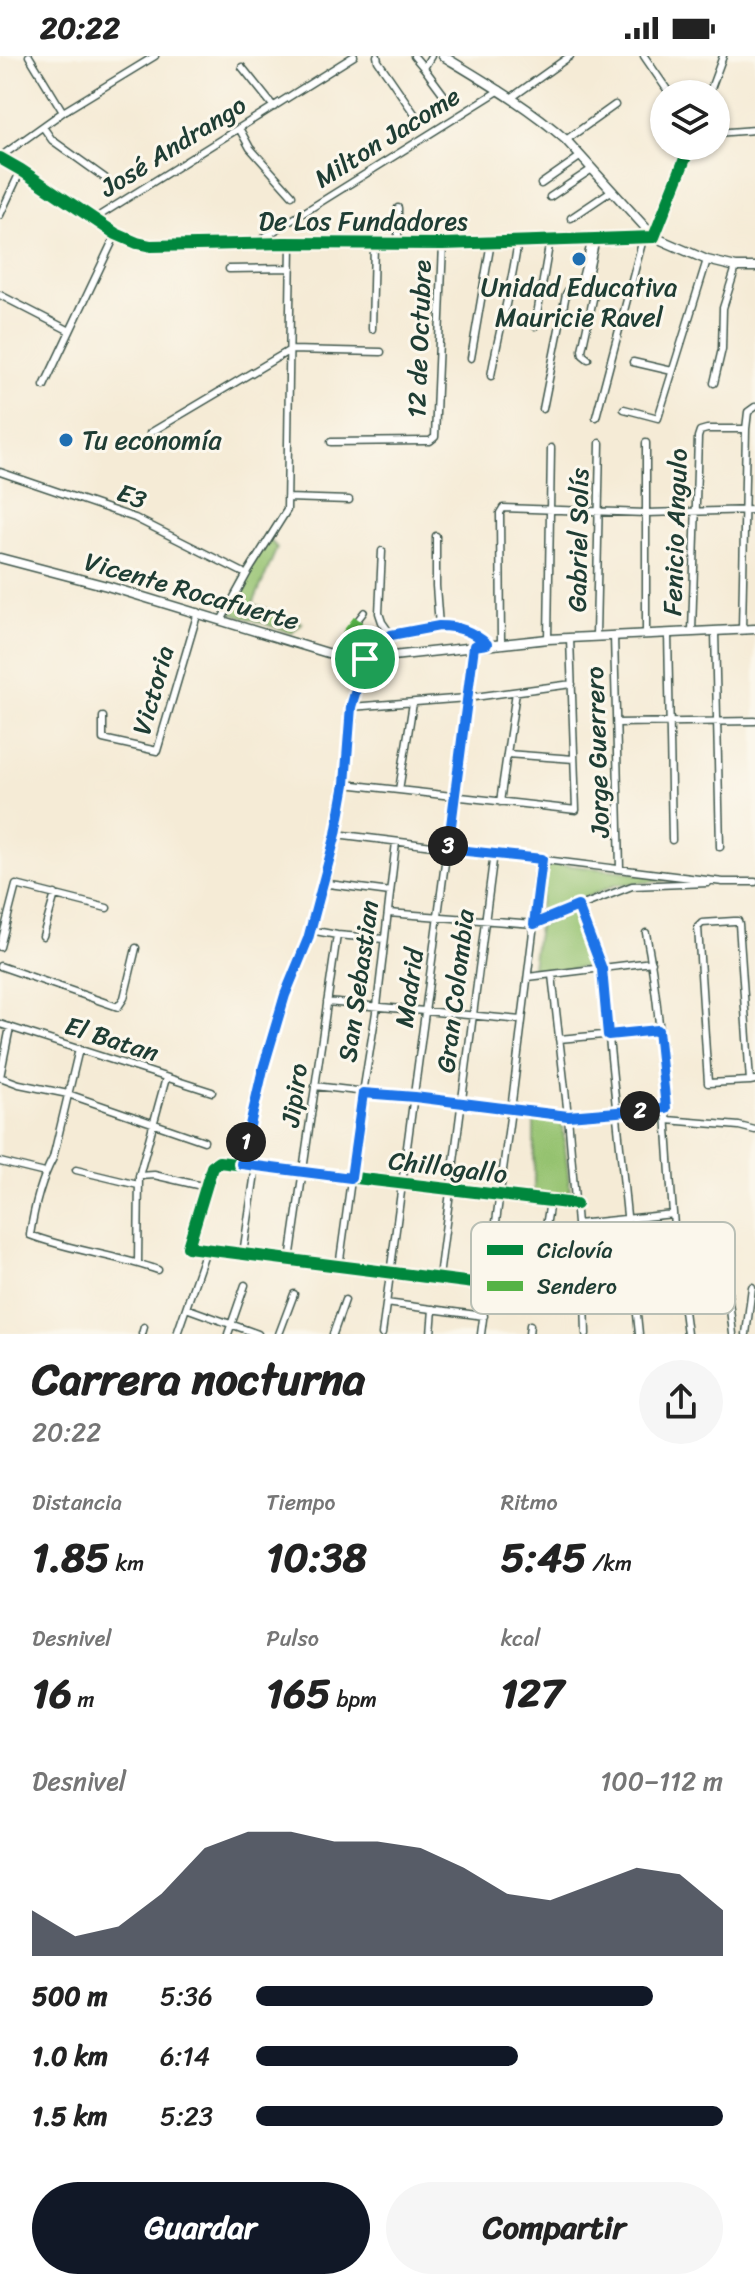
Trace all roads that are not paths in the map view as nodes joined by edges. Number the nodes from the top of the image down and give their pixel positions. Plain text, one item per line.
1 (29, 56) edge
2 (155, 56) edge
3 (354, 56) edge
4 (377, 56) edge
5 (414, 56) edge
6 (431, 56) edge
7 (443, 56) edge
8 (570, 56) edge
9 (644, 56) edge
10 (723, 56) edge
11 (242, 67) dead end
12 (424, 68) junction
13 (660, 80) edge
14 (714, 80) edge
15 (500, 90) junction
16 (511, 98) junction
17 (447, 99) dead end
18 (615, 105) dead end
19 (274, 107) junction
20 (63, 112) junction
21 (420, 122) dead end
22 (43, 127) junction
23 (239, 128) junction
24 (755, 130) edge
25 (730, 132) edge
26 (566, 140) junction
27 (581, 156) junction
28 (0, 157) edge
29 (684, 160) edge
30 (592, 169) junction
31 (21, 170) junction
32 (105, 178) dead end
33 (541, 184) dead end
34 (611, 191) junction
35 (292, 195) dead end
36 (550, 197) dead end
37 (398, 208) dead end
38 (0, 215) edge
39 (571, 218) dead end
40 (94, 219) junction
41 (281, 227) junction
42 (116, 234) junction
43 (654, 237) junction
44 (594, 239) junction
45 (643, 239) junction
46 (518, 240) junction
47 (550, 240) junction
48 (491, 242) junction
49 (287, 243) junction
50 (254, 244) junction
51 (374, 244) junction
52 (398, 244) junction
53 (443, 244) junction
54 (707, 260) junction
55 (736, 267) junction
56 (755, 267) edge
57 (291, 268) junction
58 (229, 269) dead end
59 (0, 295) edge
60 (535, 326) dead end
61 (372, 329) dead end
62 (70, 331) junction
63 (290, 350) junction
64 (381, 352) dead end
65 (471, 358) dead end
66 (588, 359) dead end
67 (633, 362) dead end
68 (672, 371) junction
69 (491, 376) dead end
70 (714, 383) dead end
71 (44, 386) dead end
72 (755, 407) edge
73 (543, 409) dead end
74 (624, 409) dead end
75 (596, 417) dead end
76 (746, 429) junction
77 (150, 433) dead end
78 (331, 442) dead end
79 (600, 443) dead end
80 (646, 443) dead end
81 (551, 448) dead end
82 (0, 472) edge
83 (287, 498) junction
84 (349, 500) dead end
85 (550, 508) junction
86 (755, 510) edge
87 (598, 511) junction
88 (744, 511) junction
89 (695, 512) junction
90 (646, 513) junction
91 (436, 536) dead end
92 (382, 551) dead end
93 (0, 558) edge
94 (242, 572) dead end
95 (198, 612) junction
96 (364, 612) dead end
97 (222, 619) junction
98 (439, 626) junction
99 (755, 629) edge
100 (742, 630) junction
101 (715, 631) junction
102 (692, 632) junction
103 (668, 633) junction
104 (646, 634) junction
105 (346, 635) dead end
106 (391, 635) junction
107 (596, 636) junction
108 (614, 636) junction
109 (570, 638) junction
110 (548, 639) junction
111 (501, 643) junction
112 (487, 644) junction
113 (474, 646) junction
114 (365, 659) junction
115 (572, 684) junction
116 (516, 692) junction
117 (467, 698) junction
118 (413, 703) junction
119 (351, 707) junction
120 (103, 717) dead end
121 (717, 720) junction
122 (670, 721) junction
123 (755, 721) edge
124 (617, 723) junction
125 (507, 754) junction
126 (574, 759) junction
127 (345, 784) junction
128 (399, 790) junction
129 (455, 797) junction
130 (500, 802) junction
131 (336, 834) junction
132 (672, 840) dead end
133 (396, 842) junction
134 (720, 847) dead end
135 (448, 849) junction
136 (494, 853) junction
137 (542, 859) junction
138 (620, 868) junction
139 (723, 882) junction
140 (755, 882) edge
141 (321, 883) junction
142 (390, 892) junction
143 (55, 894) junction
144 (578, 906) junction
145 (107, 908) dead end
146 (388, 913) junction
147 (439, 916) junction
148 (484, 920) junction
149 (534, 924) junction
150 (310, 930) junction
151 (646, 933) dead end
152 (337, 935) junction
153 (43, 936) dead end
154 (384, 939) junction
155 (0, 947) edge
156 (136, 948) dead end
157 (652, 962) junction
158 (0, 966) edge
159 (602, 969) junction
160 (552, 975) junction
161 (528, 977) junction
162 (327, 1002) junction
163 (377, 1006) junction
164 (426, 1012) junction
165 (472, 1016) junction
166 (521, 1020) junction
167 (0, 1024) edge
168 (10, 1027) junction
169 (658, 1030) junction
170 (608, 1035) junction
171 (559, 1039) junction
172 (79, 1049) junction
173 (0, 1077) edge
174 (166, 1078) junction
175 (753, 1080) edge
176 (315, 1086) junction
177 (212, 1092) dead end
178 (363, 1093) junction
179 (68, 1094) junction
180 (415, 1097) junction
181 (461, 1102) junction
182 (666, 1108) junction
183 (511, 1110) junction
184 (617, 1114) junction
185 (568, 1116) junction
186 (667, 1120) junction
187 (153, 1123) junction
188 (755, 1128) edge
189 (204, 1141) dead end
190 (0, 1162) edge
191 (241, 1164) junction
192 (256, 1166) junction
193 (76, 1170) dead end
194 (304, 1172) junction
195 (45, 1173) junction
196 (139, 1176) junction
197 (351, 1178) junction
198 (403, 1184) junction
199 (138, 1185) junction
200 (206, 1187) junction
201 (450, 1190) junction
202 (500, 1195) junction
203 (550, 1201) junction
204 (576, 1204) junction
205 (673, 1214) junction
206 (628, 1218) junction
207 (496, 1222) edge
208 (547, 1222) edge
209 (577, 1222) edge
210 (594, 1222) edge
211 (628, 1222) edge
212 (674, 1222) edge
213 (206, 1250) junction
214 (243, 1254) junction
215 (290, 1260) junction
216 (138, 1263) junction
217 (339, 1267) junction
218 (158, 1270) dead end
219 (391, 1273) junction
220 (439, 1277) junction
221 (471, 1281) edge
222 (245, 1285) dead end
223 (752, 1287) dead end
224 (294, 1294) dead end
225 (345, 1300) dead end
226 (386, 1303) junction
227 (186, 1308) junction
228 (433, 1309) junction
229 (585, 1314) edge
230 (637, 1314) edge
231 (685, 1314) edge
232 (731, 1314) edge
233 (484, 1316) joint
234 (231, 1324) junction
235 (530, 1325) dead end
236 (177, 1334) edge
237 (228, 1334) edge
238 (258, 1334) edge
239 (279, 1334) edge
240 (333, 1334) edge
241 (382, 1334) edge
242 (431, 1334) edge
243 (481, 1334) edge
244 (529, 1334) edge
245 (586, 1334) edge
246 (639, 1334) edge
247 (687, 1334) edge
248 (733, 1334) edge
249 (746, 1334) edge

1 - 20 street
2 - 20 street
3 - 19 street, José Andrango
4 - 21 street
5 - 12 street
6 - 12 street
7 - 15 street
8 - 16 street
9 - 13 street
10 - 14 street
11 - 19 street
12 - 17 street
15 - 16 street
15 - 41 street, Milton Jacome
16 - 26 street
18 - 26 street
19 - 23 street, José Andrango
20 - 22 street
22 - 28 street
22 - 32 street
23 - 35 street
23 - 40 street, José Andrango
24 - 25 street
26 - 27 street
27 - 30 street
27 - 33 street
28 - 31 street, De Los Fundadores
29 - 43 street
30 - 34 street
30 - 36 street
31 - 38 street
31 - 40 street, De Los Fundadores
34 - 39 street
34 - 43 street
37 - 52 street
40 - 42 street, De Los Fundadores
41 - 49 street
41 - 50 street, Milton Jacome
42 - 50 street, De Los Fundadores
42 - 62 street
43 - 45 street, De Los Fundadores
43 - 54 street
44 - 45 street, De Los Fundadores
44 - 47 street, De Los Fundadores
44 - 66 street
44 - 73 street
45 - 75 street
46 - 47 street, De Los Fundadores
46 - 48 street, De Los Fundadores
46 - 69 street
47 - 60 street
48 - 53 street, De Los Fundadores
48 - 65 street
49 - 50 street, De Los Fundadores
49 - 51 street, De Los Fundadores
49 - 57 street
51 - 52 street, De Los Fundadores
51 - 61 street
52 - 53 street, De Los Fundadores
53 - 78 street, 12 de Octubre
54 - 55 street
54 - 68 street
55 - 56 street
55 - 70 street
57 - 58 street
57 - 63 street
59 - 62 street
62 - 71 street
63 - 64 street
63 - 77 street
63 - 83 street
67 - 68 street
68 - 74 street
72 - 76 street
76 - 88 street
76 - 89 street, Fenicio Angulo
79 - 87 street, Gabriel Solís
80 - 90 street
81 - 85 street
82 - 94 street, E3
83 - 84 street
83 - 97 street
85 - 87 street
85 - 110 street
85 - 111 street
86 - 88 street
87 - 90 street
87 - 107 street, Gabriel Solís
88 - 89 street
88 - 100 street
89 - 90 street
89 - 102 street, Fenicio Angulo
90 - 104 street
91 - 98 street
92 - 106 street
93 - 95 street, Vicente Rocafuerte
95 - 97 street, Vicente Rocafuerte
95 - 120 street, Victoria
96 - 105 street
97 - 114 street, Vicente Rocafuerte
98 - 106 street
98 - 112 street
99 - 100 street, Vicente Rocafuerte
100 - 101 street, Vicente Rocafuerte
101 - 102 street, Vicente Rocafuerte
101 - 121 street
102 - 103 street, Vicente Rocafuerte
103 - 104 street, Vicente Rocafuerte
103 - 122 street
104 - 108 street, Vicente Rocafuerte
106 - 114 street
107 - 108 street, Vicente Rocafuerte
107 - 109 street, Vicente Rocafuerte
108 - 124 street, Jorge Guerrero
109 - 110 street, Vicente Rocafuerte
109 - 115 street
110 - 111 street, Vicente Rocafuerte
111 - 112 street, Vicente Rocafuerte
112 - 113 street, Vicente Rocafuerte
113 - 114 street, Vicente Rocafuerte
113 - 117 street, Madrid
114 - 119 street
115 - 116 street
115 - 126 street
116 - 117 street
116 - 125 street
117 - 118 street
117 - 129 street, Madrid
118 - 119 street
118 - 128 street
119 - 127 street
121 - 122 street
121 - 123 street
121 - 134 street
122 - 124 street
122 - 132 street
124 - 138 street, Jorge Guerrero
125 - 126 street
125 - 130 street
126 - 130 street
127 - 128 street
127 - 131 street
128 - 129 street
129 - 130 street
129 - 135 street, Madrid
131 - 133 street
131 - 141 street
133 - 135 street
133 - 142 street, San Sebastian
135 - 136 street
135 - 147 street, Madrid
136 - 137 street
136 - 148 street, Gran Colombia
137 - 138 street
137 - 149 street
138 - 139 street
139 - 140 street
139 - 144 street
141 - 142 street
141 - 150 street
142 - 146 street, San Sebastian
143 - 145 street
143 - 153 street
143 - 155 street
144 - 149 street
144 - 159 street
146 - 147 street
146 - 154 street, San Sebastian
147 - 148 street
147 - 164 street, Madrid
148 - 149 street
148 - 165 street, Gran Colombia
149 - 161 street
150 - 152 street
150 - 191 street
151 - 157 street
152 - 154 street
152 - 162 street, Jipiro
154 - 163 street, San Sebastian
156 - 158 street
157 - 159 street
157 - 169 street
159 - 160 street
159 - 170 street
160 - 161 street
160 - 171 street
161 - 166 street
162 - 163 street
162 - 176 street, Jipiro
163 - 164 street
163 - 178 street, San Sebastian
164 - 165 street
164 - 180 street, Madrid
165 - 166 street
165 - 181 street, Gran Colombia
166 - 183 street
167 - 168 street, El Batan
168 - 172 street, El Batan
168 - 173 street
169 - 170 street
169 - 182 street
170 - 171 street
170 - 184 street
171 - 185 street
172 - 174 street, El Batan
172 - 179 street
173 - 179 street
174 - 177 street, El Batan
174 - 187 street
175 - 175 street
176 - 178 street
176 - 194 street, Jipiro
178 - 180 street
178 - 197 street, San Sebastian
179 - 187 street
179 - 195 street
180 - 181 street
180 - 198 street, Madrid
181 - 183 street
181 - 201 street, Gran Colombia
182 - 184 street
182 - 186 street
183 - 185 street
183 - 202 street
184 - 185 street
184 - 206 street
185 - 204 street
186 - 188 street
186 - 205 street
187 - 189 street
187 - 196 street
190 - 195 street
191 - 192 street, Chillogallo
191 - 200 street, Chillogallo
192 - 194 street, Chillogallo
192 - 214 street
193 - 199 street
194 - 197 street, Chillogallo
194 - 215 street, Jipiro
195 - 216 street
196 - 199 street
196 - 200 street
197 - 198 street, Chillogallo
197 - 217 street, San Sebastian
198 - 201 street, Chillogallo
198 - 219 street, Madrid
199 - 216 street
200 - 213 street
201 - 202 street, Chillogallo
201 - 220 street, Gran Colombia
202 - 203 street, Chillogallo
202 - 207 street
203 - 204 street, Chillogallo
203 - 208 street
204 - 209 street
205 - 206 street
205 - 212 street
206 - 210 street
206 - 211 street
213 - 214 street
213 - 227 street
214 - 215 street
215 - 217 street
216 - 218 street
217 - 219 street
219 - 220 street
219 - 226 street, Madrid
220 - 221 street
222 - 234 street
223 - 249 street
224 - 239 street
225 - 240 street
226 - 228 street
226 - 241 street, Madrid
227 - 234 street
227 - 236 street
228 - 233 street
228 - 242 street
229 - 245 street
230 - 246 street
231 - 247 street
232 - 248 street
233 - 243 street
234 - 237 street
234 - 238 street
235 - 244 street

